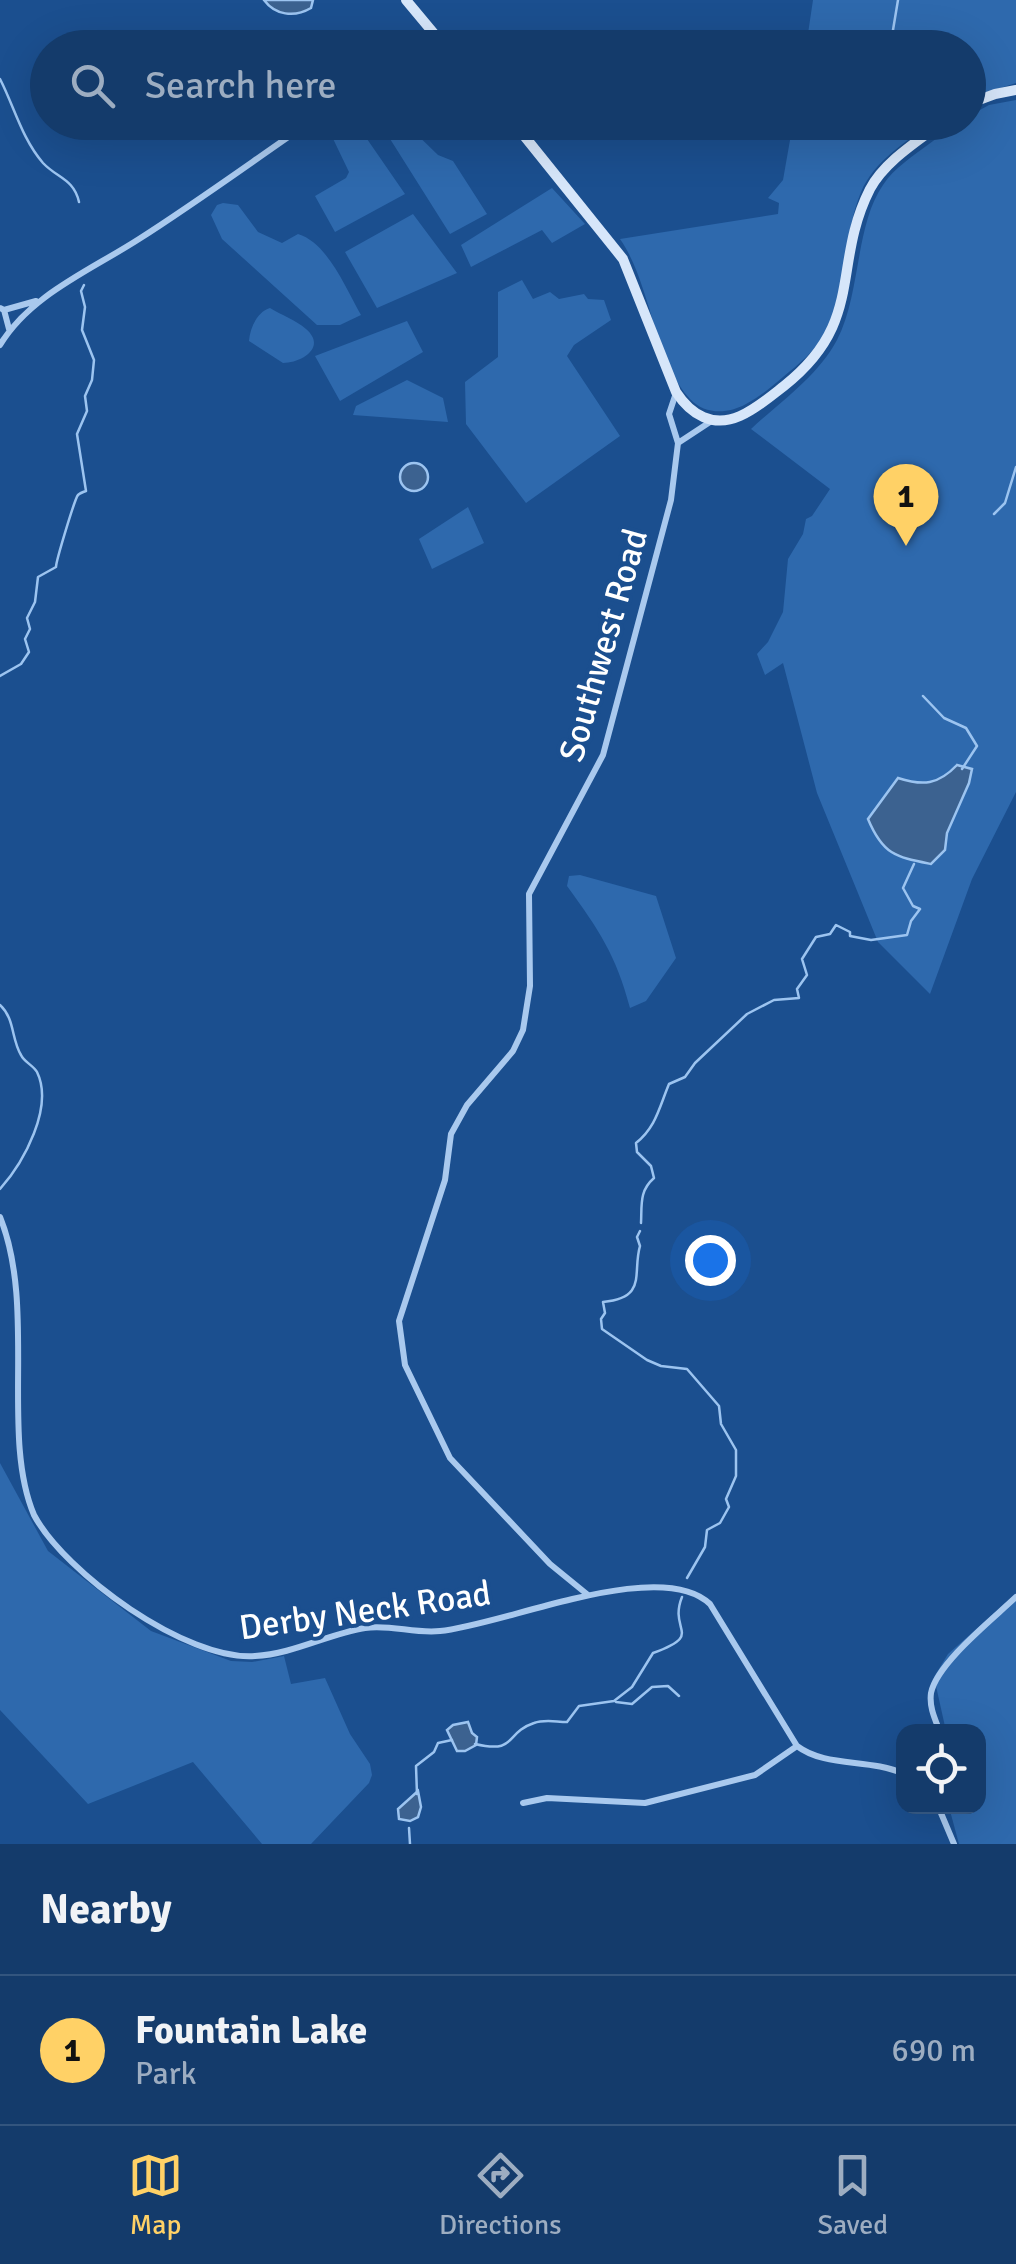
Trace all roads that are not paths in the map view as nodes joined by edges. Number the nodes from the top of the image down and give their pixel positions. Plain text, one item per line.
1 (406, 0) edge
2 (431, 30) edge
3 (1016, 90) edge
4 (986, 97) edge
5 (284, 140) edge
6 (528, 140) edge
7 (920, 140) edge
8 (41, 300) junction
9 (2, 309) edge
10 (9, 331) junction
11 (0, 346) edge
12 (676, 392) junction
13 (713, 420) junction
14 (678, 443) junction
15 (0, 1217) edge
16 (588, 1595) junction
17 (1016, 1597) edge
18 (936, 1724) edge
19 (797, 1746) junction
20 (896, 1771) edge
21 (523, 1802) dead end
22 (941, 1814) edge
23 (954, 1844) edge

1 - 2 main road
3 - 4 main road
5 - 8 street
6 - 12 main road
7 - 13 main road
8 - 9 street
8 - 10 street
9 - 10 street
10 - 11 street
12 - 13 main road
12 - 14 street, Southwest Road
13 - 14 street
14 - 16 street, Southwest Road
15 - 16 street, Derby Neck Road
16 - 19 street, Derby Neck Road
17 - 18 street
19 - 20 street
19 - 21 street
22 - 23 street

